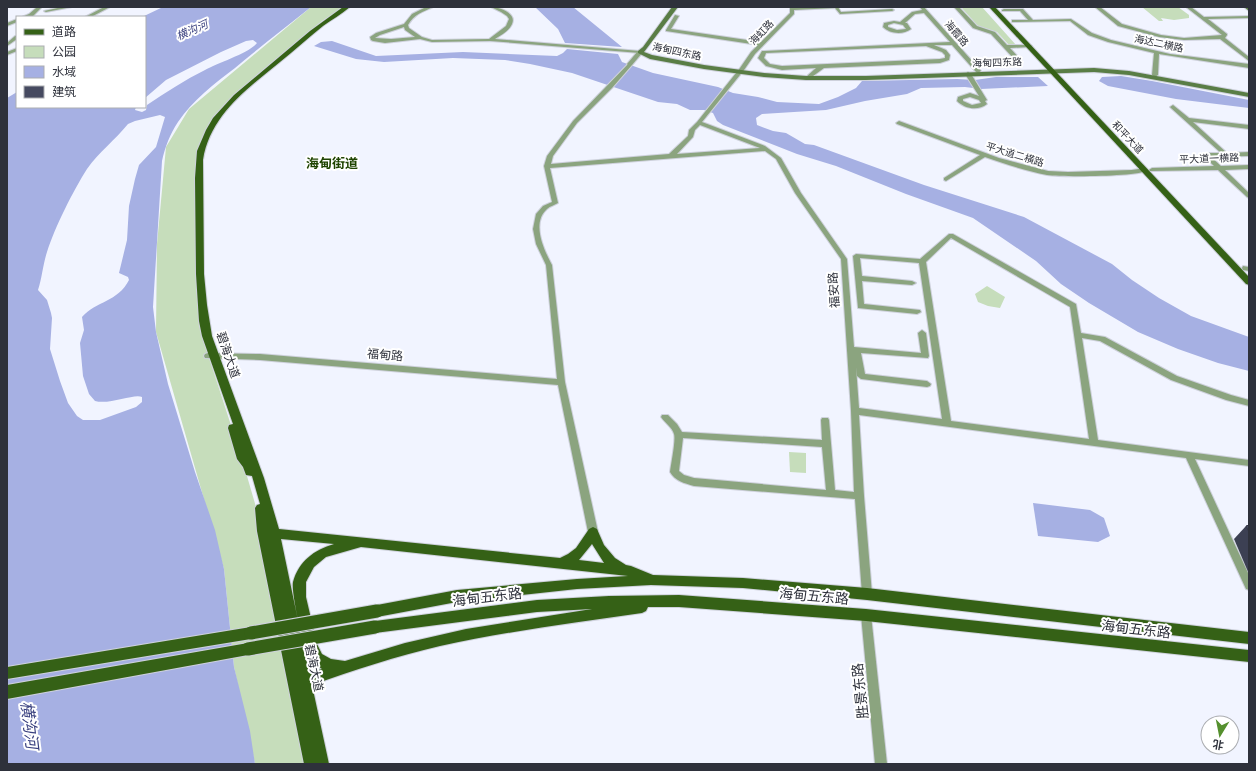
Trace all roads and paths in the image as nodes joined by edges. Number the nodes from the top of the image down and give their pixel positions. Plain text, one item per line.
1 (38, 7) edge
2 (70, 7) edge
3 (108, 7) edge
4 (342, 7) edge
5 (346, 7) edge
6 (431, 7) edge
7 (494, 7) edge
8 (674, 7) edge
9 (956, 7) edge
10 (992, 7) edge
11 (1096, 7) edge
12 (1188, 7) edge
13 (56, 8) edge
14 (792, 8) edge
15 (924, 9) edge
16 (1002, 9) edge
17 (892, 10) dead end
18 (46, 11) dead end
19 (28, 16) edge
20 (89, 16) edge
21 (677, 16) dead end
22 (1249, 16) edge
23 (1203, 18) junction
24 (1014, 21) junction
25 (1032, 21) junction
26 (901, 23) dead end
27 (406, 25) junction
28 (420, 38) junction
29 (497, 38) junction
30 (1222, 38) junction
31 (16, 39) edge
32 (953, 43) junction
33 (761, 44) junction
34 (926, 44) junction
35 (7, 45) edge
36 (1030, 46) junction
37 (1006, 47) junction
38 (16, 49) edge
39 (640, 52) junction
40 (764, 52) junction
41 (1157, 52) junction
42 (753, 53) junction
43 (7, 54) edge
44 (1249, 59) edge
45 (630, 64) joint
46 (973, 65) junction
47 (837, 66) junction
48 (1249, 66) edge
49 (1056, 69) junction
50 (741, 71) junction
51 (978, 71) junction
52 (968, 74) junction
53 (1155, 75) junction
54 (809, 77) junction
55 (977, 90) junction
56 (1249, 94) edge
57 (970, 95) junction
58 (984, 100) junction
59 (1173, 107) dead end
60 (1188, 120) junction
61 (699, 123) junction
62 (899, 123) dead end
63 (1249, 127) edge
64 (766, 148) junction
65 (985, 154) junction
66 (1249, 154) edge
67 (1226, 155) junction
68 (671, 156) junction
69 (547, 166) junction
70 (1249, 167) edge
71 (1221, 168) junction
72 (1169, 170) junction
73 (1132, 172) junction
74 (1152, 174) junction
75 (946, 179) dead end
76 (1249, 196) edge
77 (922, 261) junction
78 (1248, 270) edge
79 (858, 278) junction
80 (1249, 282) edge
81 (912, 283) dead end
82 (917, 312) dead end
83 (922, 333) dead end
84 (1077, 335) junction
85 (854, 349) junction
86 (211, 356) junction
87 (560, 382) junction
88 (927, 384) dead end
89 (1249, 403) edge
90 (855, 411) junction
91 (665, 417) dead end
92 (825, 420) dead end
93 (947, 423) junction
94 (679, 435) junction
95 (1094, 443) junction
96 (826, 444) junction
97 (1189, 455) junction
98 (1249, 463) edge
99 (831, 492) junction
100 (859, 496) junction
101 (593, 532) junction
102 (274, 533) junction
103 (365, 542) junction
104 (560, 564) junction
105 (631, 571) junction
106 (652, 580) junction
107 (1249, 586) edge
108 (867, 594) junction
109 (679, 601) junction
110 (866, 615) junction
111 (1249, 638) edge
112 (1249, 656) edge
113 (351, 666) junction
114 (7, 673) edge
115 (299, 683) junction
116 (7, 692) edge
117 (311, 764) edge
118 (322, 764) edge
119 (881, 764) edge

1 - 19 street
2 - 13 street
3 - 20 street
4 - 86 main road, 碧海大道
5 - 86 main road, 碧海大道
6 - 27 street
7 - 29 street
8 - 39 main road
9 - 37 street
10 - 36 main road, 和平大道
11 - 30 street
12 - 23 street
13 - 18 street
14 - 17 street
14 - 33 street, 海虹路
15 - 26 street
15 - 32 street, 海霞路
16 - 24 main road, 和平大道
16 - 25 street
21 - 33 street
22 - 23 street
23 - 30 street
24 - 25 street
24 - 49 main road, 和平大道
25 - 41 street, 海达二横路
27 - 28 street
27 - 28 street
28 - 29 street
29 - 39 street
30 - 44 street
31 - 35 street
32 - 34 street
32 - 46 street, 海霞路
33 - 42 street, 海虹路
34 - 40 street
34 - 47 street
36 - 37 street
36 - 49 main road, 和平大道
37 - 46 street
38 - 43 street
39 - 45 street
39 - 50 main road, 海甸四东路
40 - 42 street
40 - 47 street
41 - 48 street, 海达二横路
41 - 53 street
42 - 50 street, 海虹路
45 - 69 street
46 - 51 street, 海霞路
47 - 54 street
49 - 51 main road, 海甸四东路
49 - 52 main road, 海甸四东路
49 - 53 main road, 海甸四东路
49 - 56 main road, 海甸四东路
49 - 74 main road, 和平大道
50 - 52 main road, 海甸四东路
50 - 54 main road, 海甸四东路
50 - 61 street
51 - 54 main road, 海甸四东路
52 - 55 street
53 - 56 main road, 海甸四东路
55 - 57 street
55 - 58 street
57 - 58 street
57 - 58 street
59 - 60 street
60 - 63 street
60 - 67 street
61 - 64 street, 福安路
61 - 68 street
62 - 65 street, 平大道二横路
64 - 68 street
64 - 85 street, 福安路
65 - 73 street, 平大道二横路
65 - 75 street
66 - 67 street
67 - 71 street
68 - 69 street
69 - 87 street
70 - 71 street, 平大道一横路
71 - 72 street, 平大道一横路
71 - 76 street
72 - 74 street
72 - 74 street, 平大道一横路
73 - 74 street
73 - 74 street
74 - 78 main road, 和平大道
74 - 80 main road, 和平大道
77 - 79 street
77 - 84 street
77 - 93 street
79 - 81 street
79 - 82 street
83 - 85 street
84 - 89 street
84 - 95 street
85 - 88 street
85 - 90 street, 福安路
86 - 87 street, 福甸路
86 - 102 main road, 碧海大道
86 - 115 main road, 碧海大道
87 - 101 street
90 - 93 street
90 - 100 street, 福安路
91 - 94 street
92 - 96 street
93 - 95 street
94 - 96 street
94 - 99 street
95 - 97 street
96 - 99 street
97 - 98 street
97 - 107 street
99 - 100 street
100 - 108 street, 福安路
101 - 104 main road
101 - 105 main road
102 - 103 main road
102 - 115 main road, 碧海大道
103 - 104 main road
103 - 113 main road
104 - 105 main road
105 - 106 main road
106 - 108 main road, 海甸五东路
106 - 114 main road, 海甸五东路, bridge
108 - 111 main road, 海甸五东路
109 - 110 main road, 海甸五东路
109 - 113 main road
109 - 116 main road, 海甸五东路, bridge
110 - 112 main road, 海甸五东路
110 - 119 street, 胜景东路
113 - 115 main road
115 - 117 main road, 碧海大道
115 - 118 main road, 碧海大道

